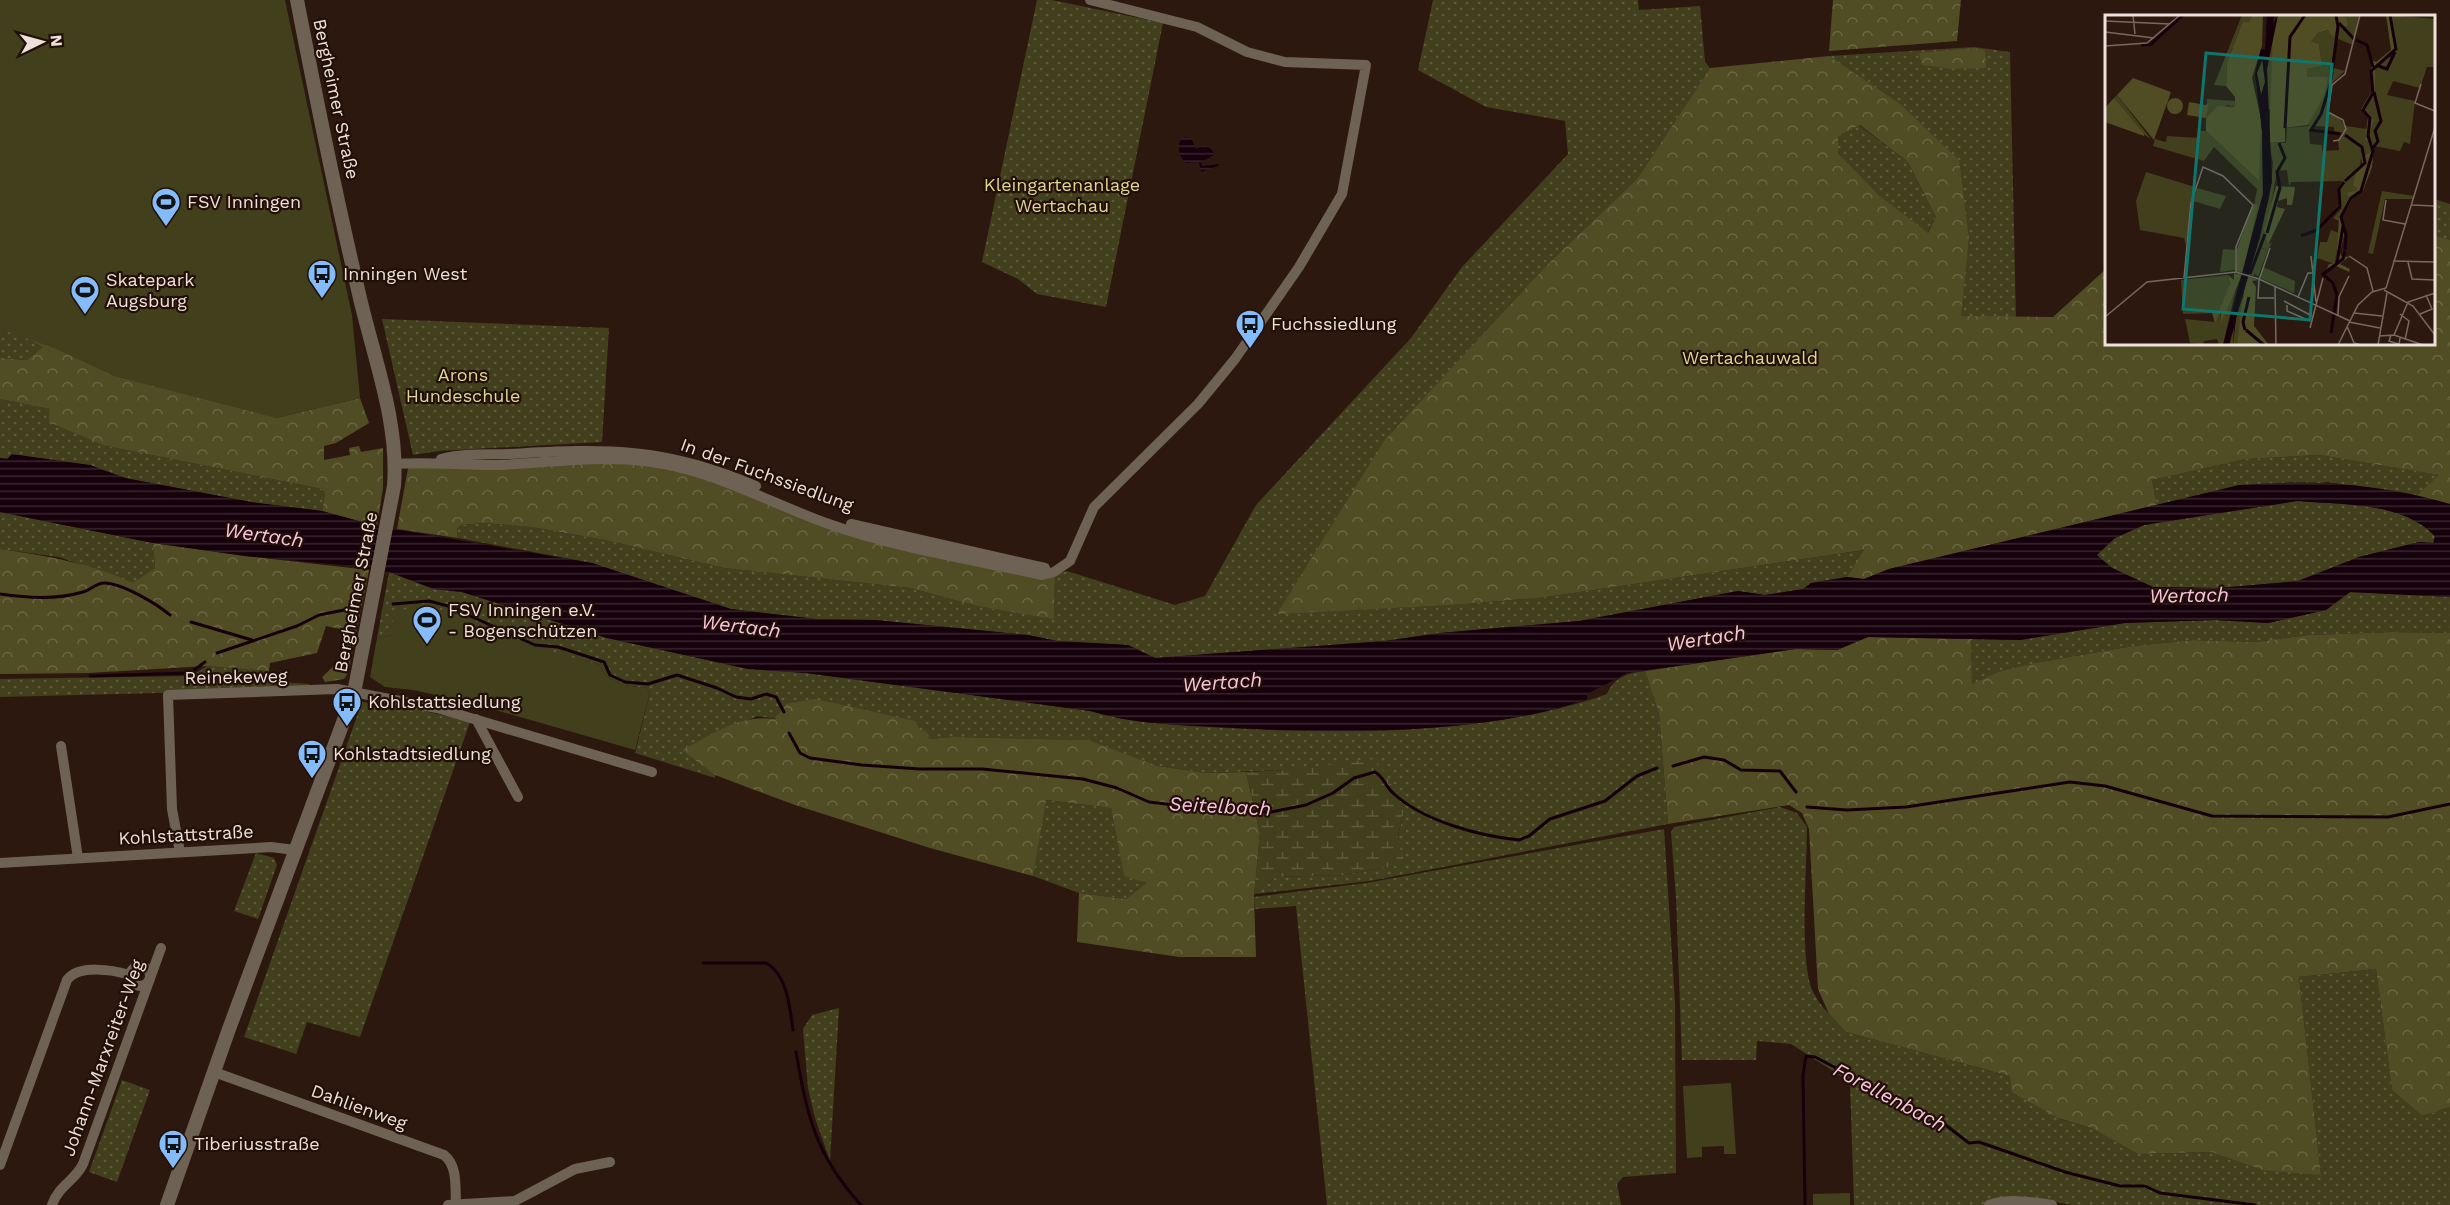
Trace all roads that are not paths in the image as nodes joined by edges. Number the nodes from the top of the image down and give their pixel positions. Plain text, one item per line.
1 (297, 0) edge
2 (1090, 0) edge
3 (396, 464) junction
4 (354, 693) junction
5 (476, 719) junction
6 (61, 746) dead end
7 (652, 772) dead end
8 (518, 797) dead end
9 (295, 850) junction
10 (180, 852) junction
11 (78, 858) junction
12 (0, 863) edge
13 (161, 948) dead end
14 (149, 980) junction
15 (214, 1072) junction
16 (610, 1162) dead end
17 (0, 1165) edge
18 (452, 1204) edge
19 (52, 1205) edge
20 (167, 1205) edge
21 (1989, 1205) edge
22 (2052, 1205) edge

1 - 3 street, Bergheimer Straße
2 - 3 street, In der Fuchssiedlung
3 - 4 street, Bergheimer Straße
4 - 5 street
4 - 9 street, Bergheimer Straße
4 - 10 street, Reinekeweg
5 - 7 street
5 - 8 street
6 - 11 street
9 - 10 street, Kohlstattstraße
9 - 15 street, Bergheimer Straße
10 - 11 street, Kohlstattstraße
11 - 12 street, Kohlstattstraße
13 - 14 street, Johann-Marxreiter-Weg
14 - 17 street
14 - 19 street, Johann-Marxreiter-Weg
15 - 18 street, Dahlienweg
15 - 20 street, Bergheimer Straße
16 - 18 street
21 - 22 street

